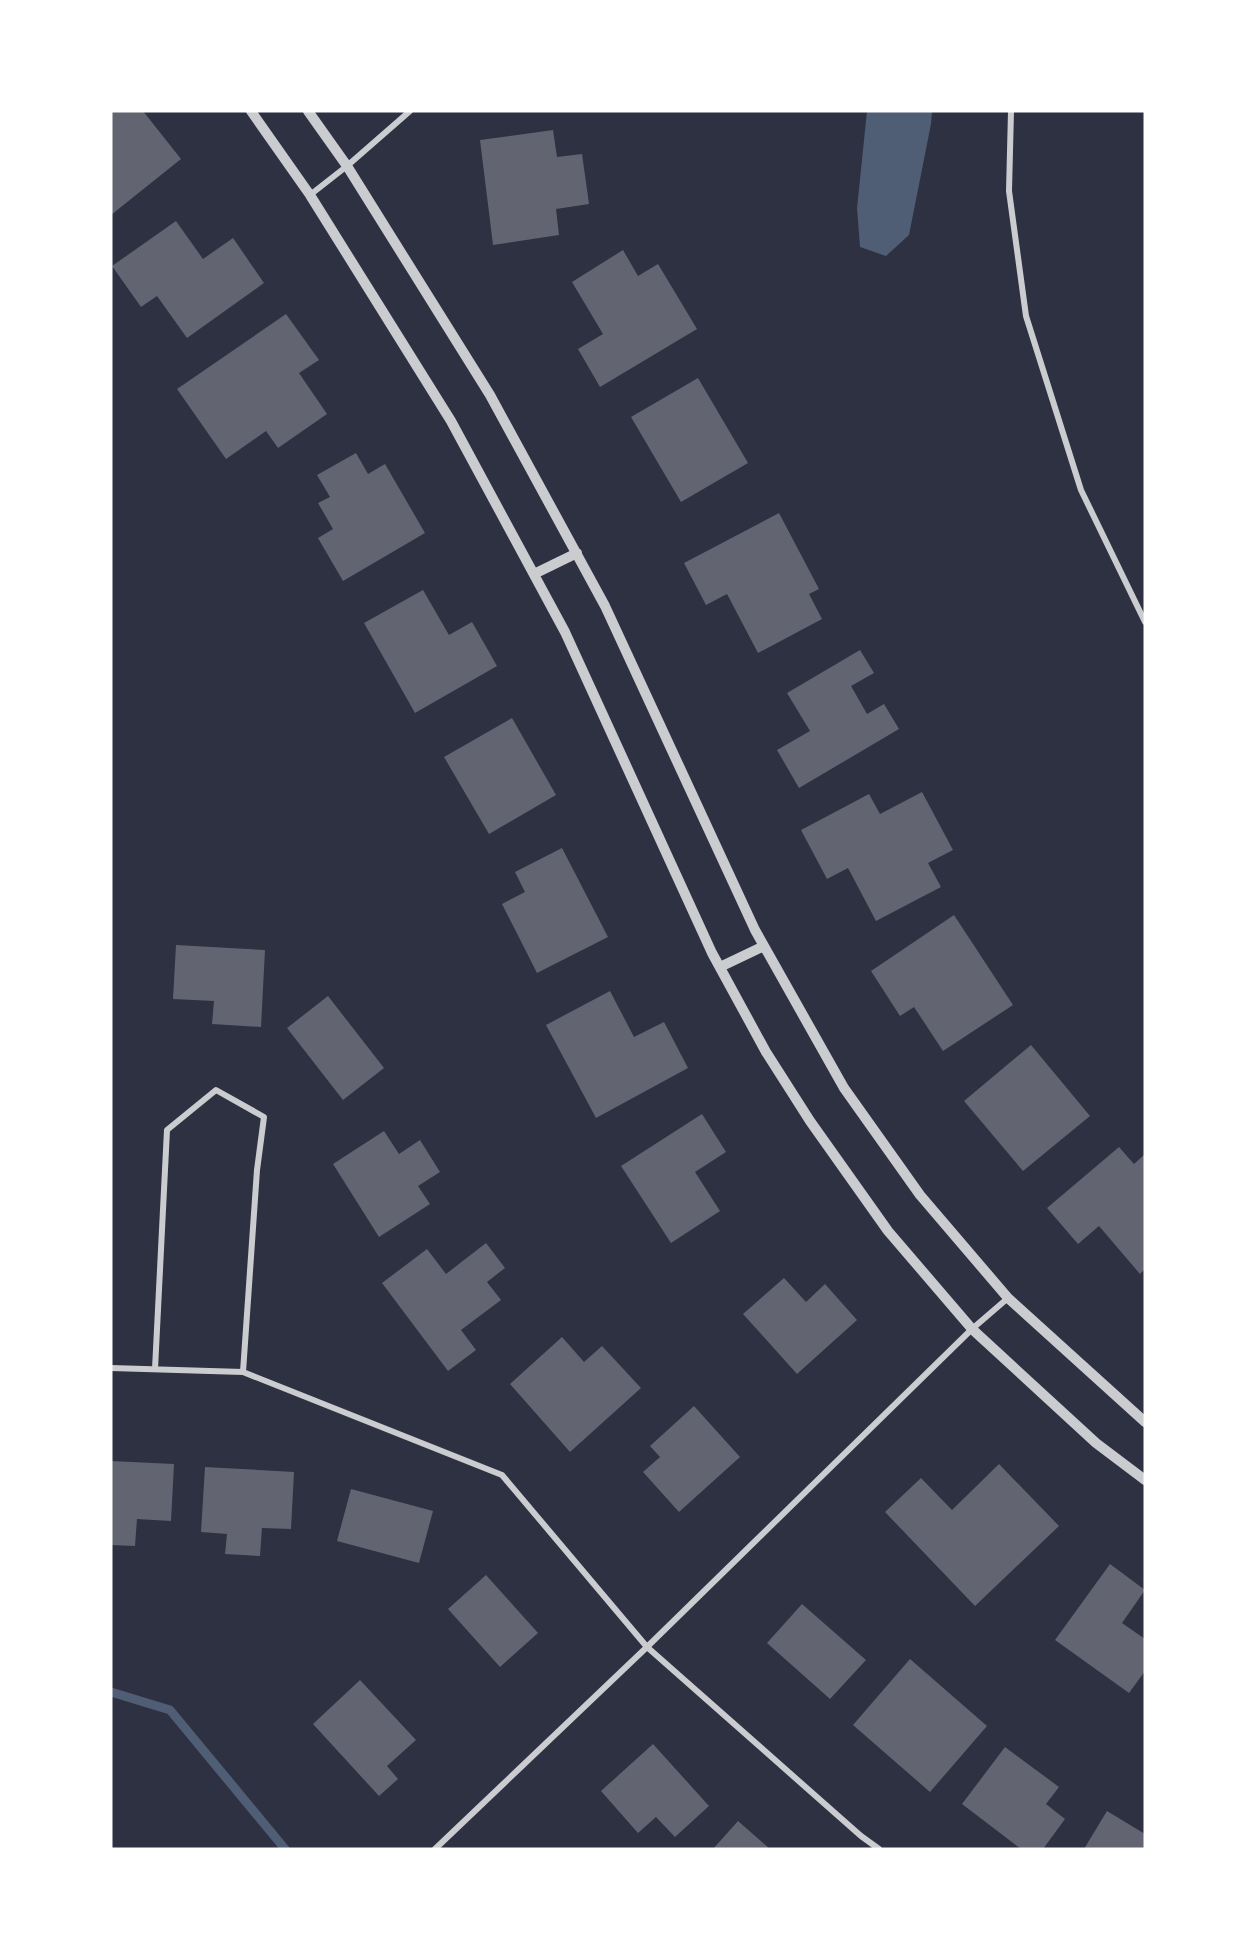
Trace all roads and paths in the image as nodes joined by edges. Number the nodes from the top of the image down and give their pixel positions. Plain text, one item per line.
1 (250, 111) edge
2 (308, 111) edge
3 (410, 111) edge
4 (1011, 111) edge
5 (347, 166) junction
6 (310, 195) junction
7 (577, 553) junction
8 (534, 574) junction
9 (1145, 622) edge
10 (764, 946) junction
11 (720, 967) junction
12 (1008, 1298) junction
13 (972, 1329) junction
14 (111, 1368) edge
15 (155, 1369) junction
16 (243, 1372) junction
17 (1145, 1422) edge
18 (1145, 1480) edge
19 (647, 1647) junction
20 (435, 1849) edge
21 (879, 1849) edge

1 - 6 street
2 - 5 street
3 - 5 street
4 - 9 street
5 - 6 street
5 - 7 street
6 - 8 street
7 - 8 street
7 - 10 street
8 - 11 street
10 - 11 street
10 - 12 street
11 - 13 street
12 - 13 street
12 - 17 street
13 - 18 street
13 - 19 street
14 - 15 street
15 - 16 street
15 - 16 street
16 - 19 street
19 - 20 street
19 - 21 street

